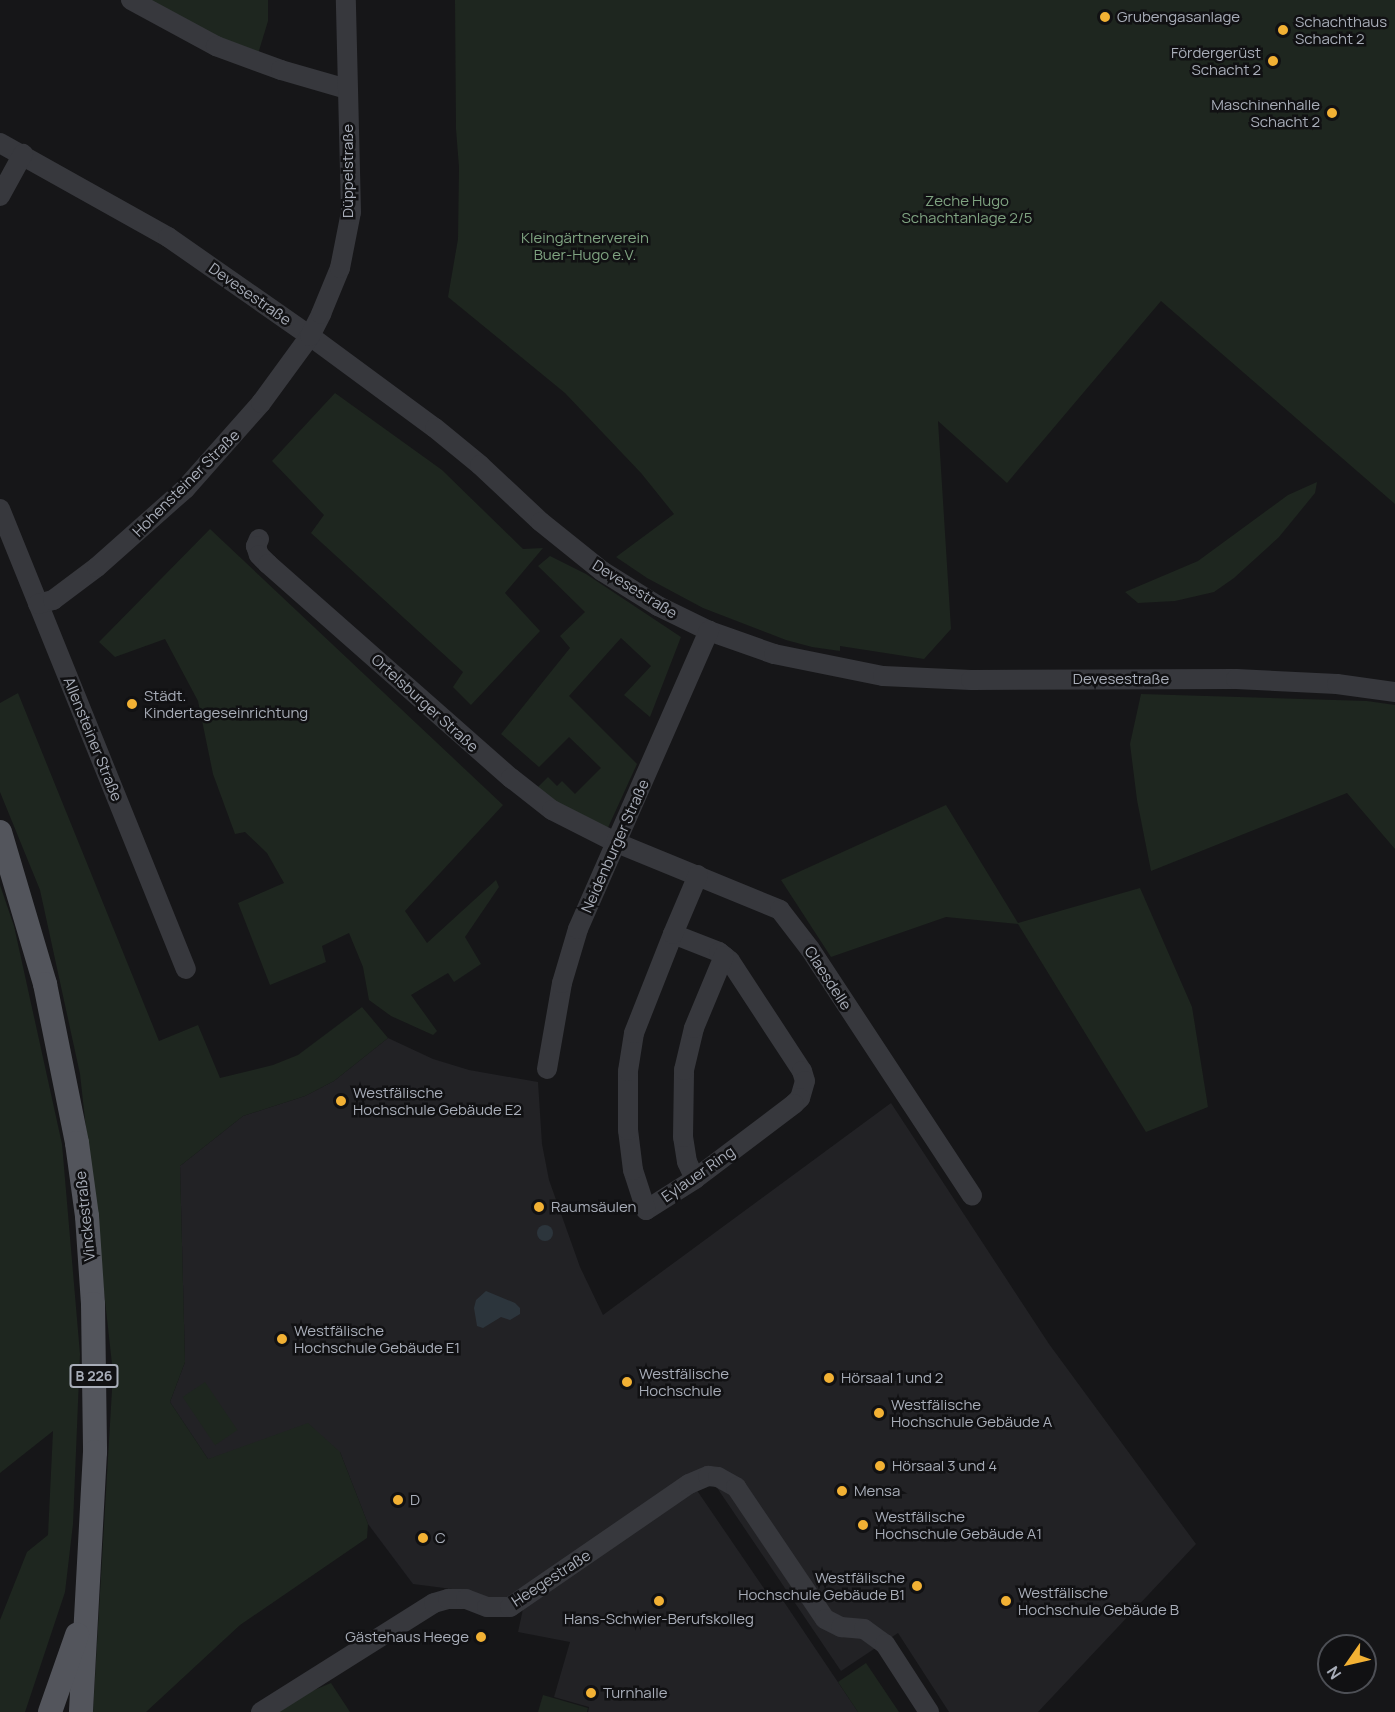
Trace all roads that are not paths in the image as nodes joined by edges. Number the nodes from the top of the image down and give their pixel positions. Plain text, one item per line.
1 (131, 0) edge
2 (346, 0) edge
3 (347, 89) junction
4 (0, 143) edge
5 (22, 154) junction
6 (0, 196) edge
7 (310, 336) junction
8 (0, 509) edge
9 (259, 539) dead end
10 (38, 604) junction
11 (709, 631) junction
12 (1395, 692) edge
13 (0, 832) edge
14 (617, 843) junction
15 (698, 875) junction
16 (673, 933) junction
17 (724, 956) junction
18 (186, 969) dead end
19 (547, 1069) dead end
20 (695, 1179) junction
21 (972, 1196) dead end
22 (85, 1610) junction
23 (50, 1712) edge
24 (81, 1712) edge
25 (261, 1712) edge
26 (929, 1712) edge

1 - 3 street
2 - 3 street, Düppelstraße
3 - 7 street, Düppelstraße
4 - 5 street, Devesestraße
5 - 6 street
5 - 7 street, Devesestraße
7 - 10 street, Hohensteiner Straße
7 - 11 street, Devesestraße
8 - 10 street, Allensteiner Straße
9 - 14 street, Ortelsburger Straße
10 - 18 street, Allensteiner Straße
11 - 12 street, Devesestraße
11 - 14 street, Neidenburger Straße
13 - 22 main road, Vinckestraße / B 226
14 - 15 street, Claesdelle
14 - 19 street, Neidenburger Straße
15 - 16 street, Eylauer Ring
15 - 21 street, Claesdelle
16 - 17 street
16 - 20 street, Eylauer Ring
17 - 20 street
17 - 20 street, Eylauer Ring
22 - 23 main road, Vinckestraße / B 226
22 - 24 main road, Vinckestraße / B 226
25 - 26 street, Heegestraße

